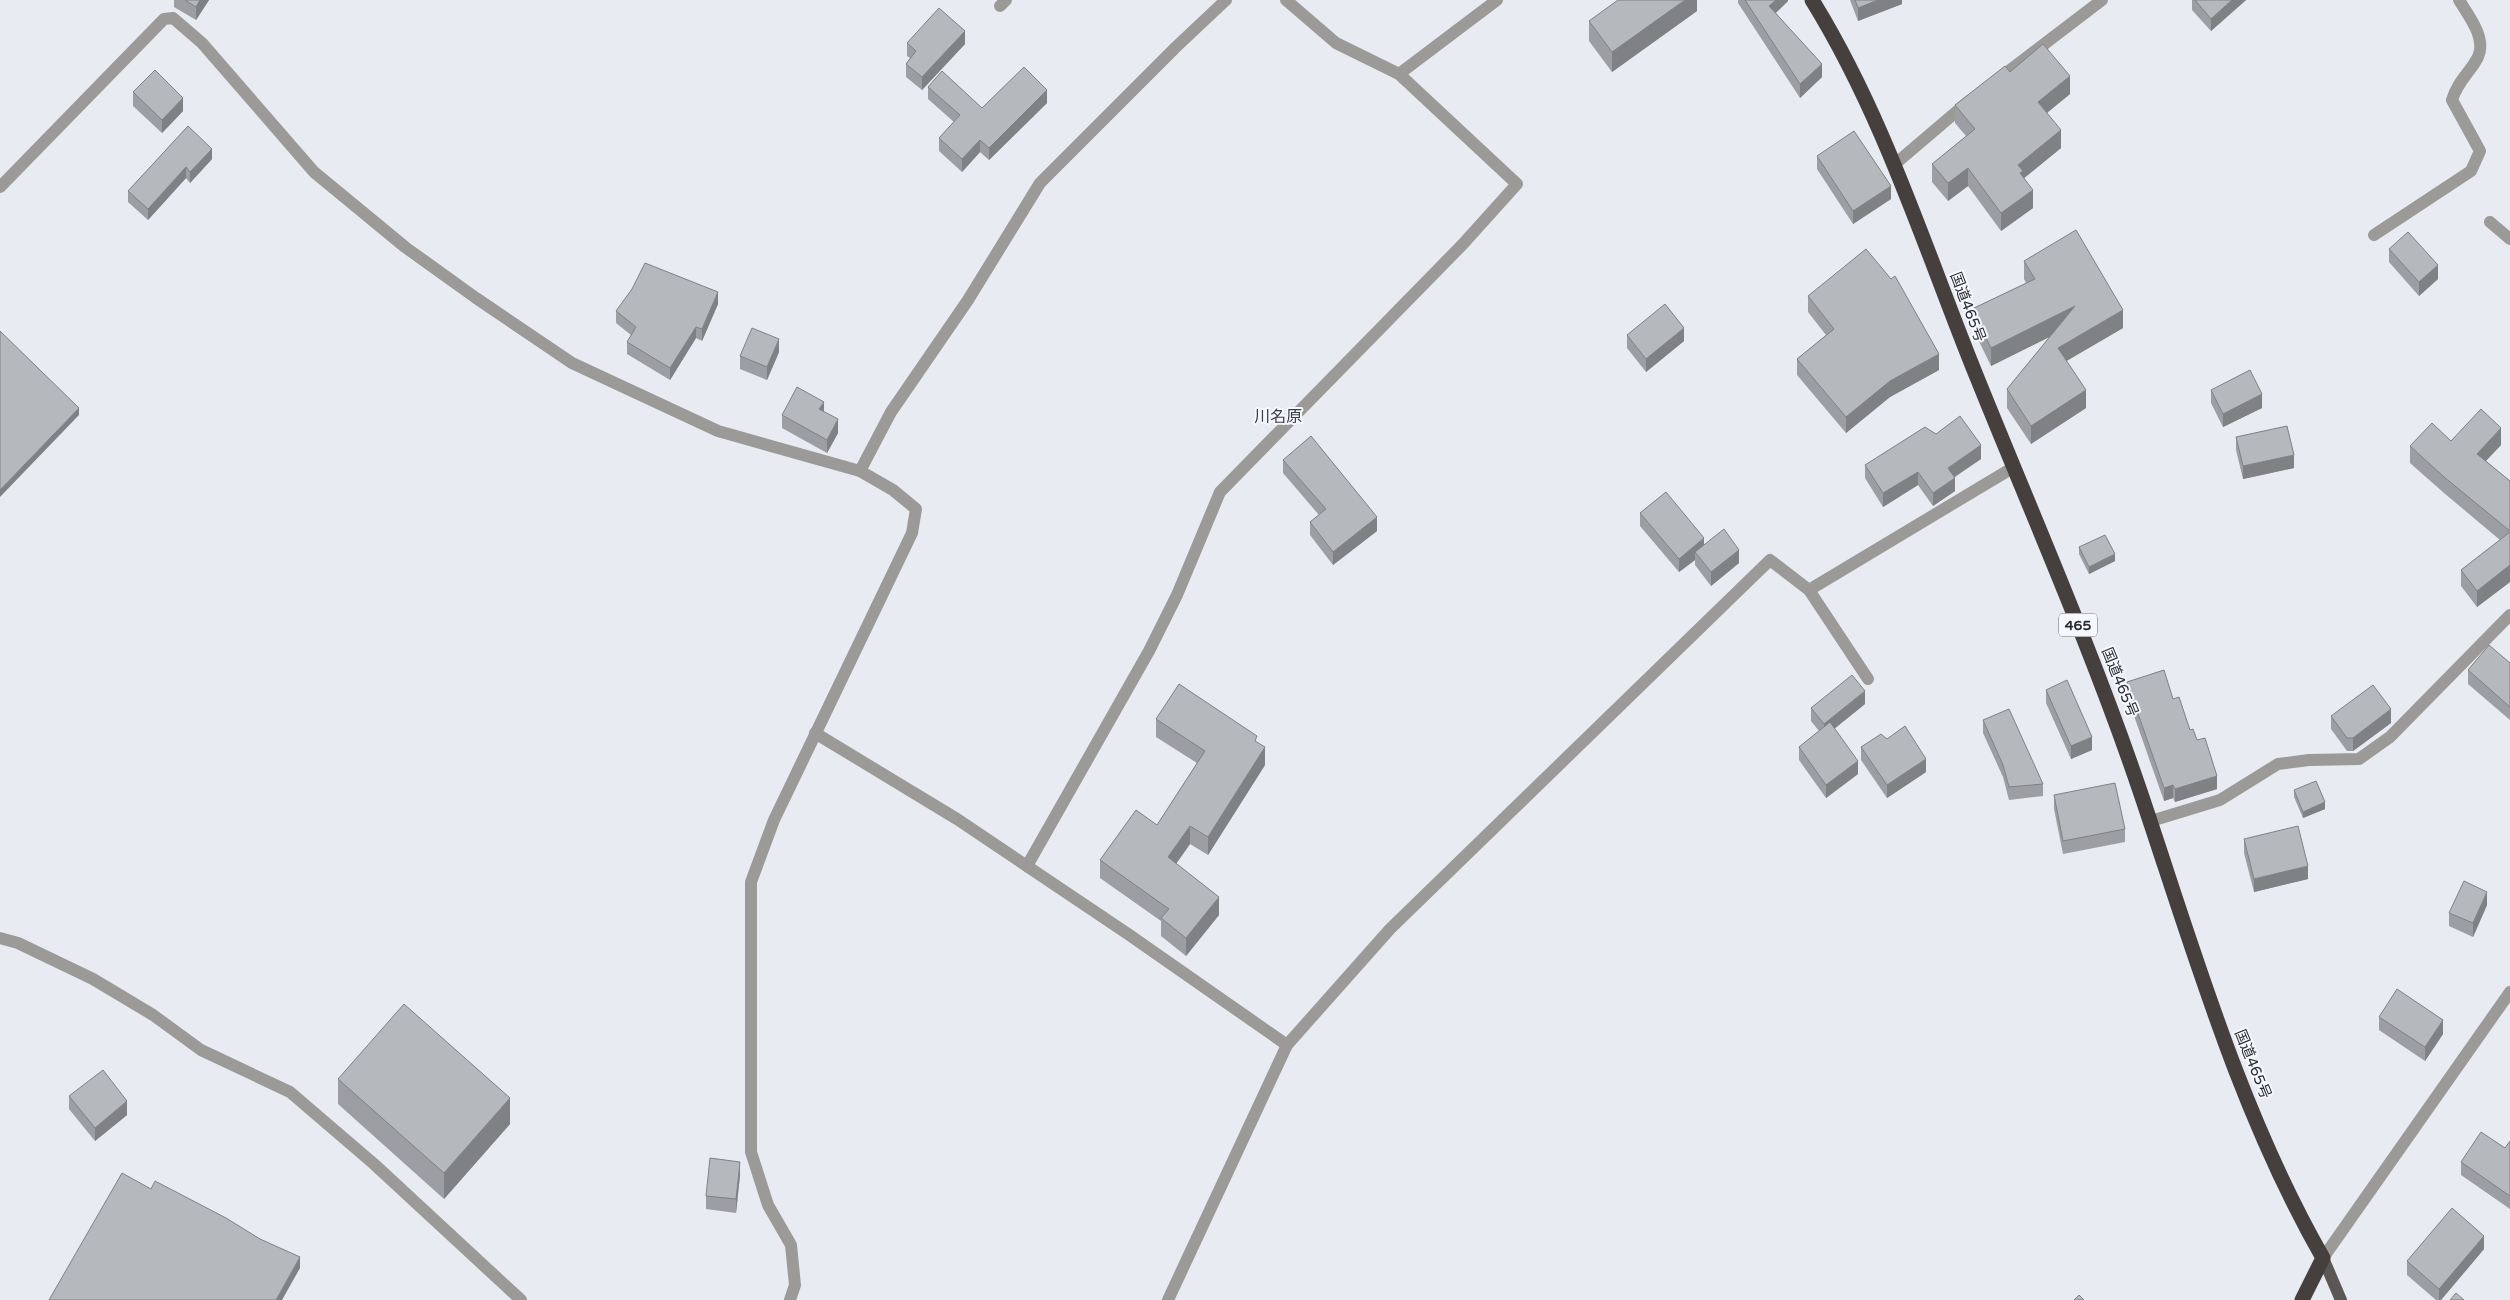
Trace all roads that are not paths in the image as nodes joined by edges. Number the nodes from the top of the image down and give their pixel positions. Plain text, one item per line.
1 (1226, 0) edge
2 (1286, 0) edge
3 (1497, 0) edge
4 (1812, 0) edge
5 (2102, 0) edge
6 (2459, 0) edge
7 (1399, 74) junction
8 (1894, 164) junction
9 (0, 187) edge
10 (2490, 222) dead end
11 (2374, 235) dead end
12 (2510, 239) edge
13 (2014, 467) junction
14 (860, 471) junction
15 (1810, 590) junction
16 (2510, 615) edge
17 (1868, 679) dead end
18 (815, 733) junction
19 (2150, 822) junction
20 (1027, 866) junction
21 (0, 938) edge
22 (2510, 992) edge
23 (1287, 1045) junction
24 (2323, 1258) junction
25 (522, 1300) edge
26 (790, 1300) edge
27 (1168, 1300) edge
28 (2302, 1300) edge
29 (2341, 1300) edge

1 - 14 street
2 - 7 street
3 - 7 street
4 - 8 highway, 国道465号 / 465
5 - 8 street
6 - 11 street
7 - 20 street
8 - 13 highway, 国道465号 / 465
9 - 14 street
10 - 12 street
13 - 15 street
13 - 19 highway, 国道465号 / 465
14 - 18 street
15 - 17 street
15 - 23 street
16 - 19 street
18 - 20 street
18 - 26 street
19 - 24 highway, 国道465号 / 465
20 - 23 street
21 - 25 street
22 - 24 street
23 - 27 street
24 - 28 highway
24 - 29 main road

